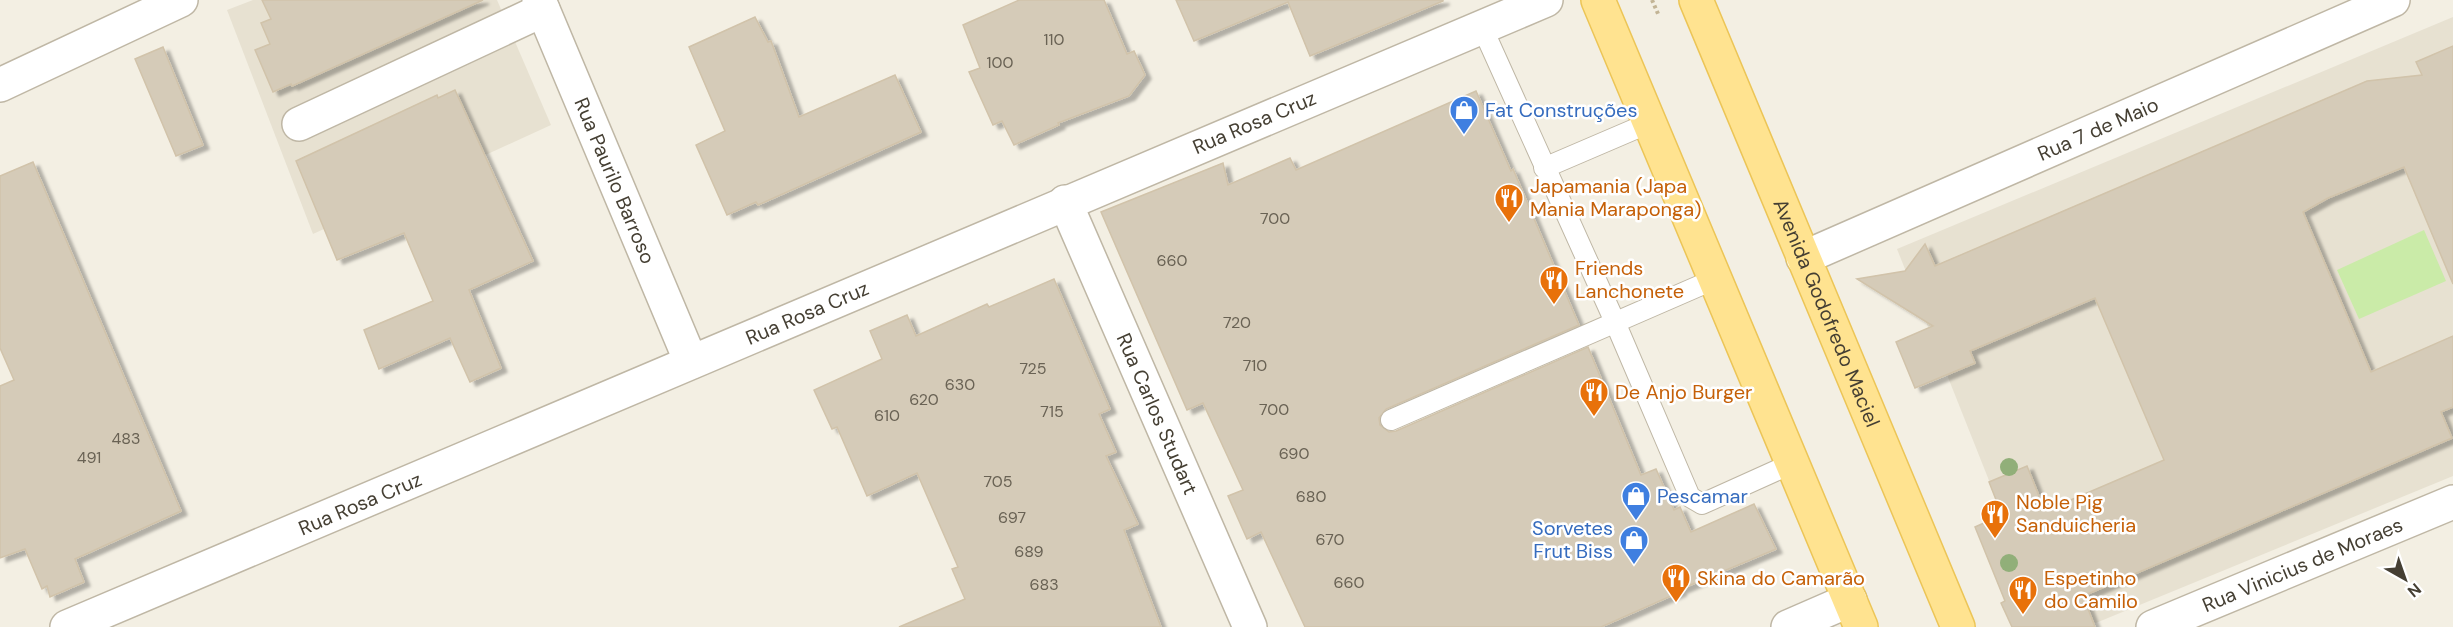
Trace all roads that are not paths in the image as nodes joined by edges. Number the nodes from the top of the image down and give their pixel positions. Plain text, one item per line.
1 (181, 0) edge
2 (1546, 0) edge
3 (1598, 0) edge
4 (1696, 0) edge
5 (2393, 0) edge
6 (541, 5) edge
7 (1482, 27) junction
8 (0, 85) edge
9 (1649, 123) junction
10 (299, 124) dead end
11 (1544, 168) junction
12 (1065, 201) junction
13 (1803, 258) junction
14 (1715, 279) junction
15 (1615, 322) junction
16 (691, 362) junction
17 (1391, 420) dead end
18 (1793, 464) junction
19 (2453, 502) edge
20 (1856, 614) edge
21 (67, 627) edge
22 (1250, 627) edge
23 (1788, 627) edge
24 (1958, 627) edge
25 (2153, 627) edge

1 - 8 street
2 - 7 street, Rua Rosa Cruz
3 - 9 main road
4 - 13 main road, Avenida Godofredo Maciel
5 - 13 street, Rua 7 de Maio
6 - 10 street
6 - 16 street, Rua Paurilo Barroso
7 - 11 lane
7 - 12 street, Rua Rosa Cruz
9 - 11 lane
9 - 14 main road
11 - 15 lane
12 - 16 street, Rua Rosa Cruz
12 - 22 street, Rua Carlos Studart
13 - 24 main road, Avenida Godofredo Maciel
14 - 15 lane
14 - 18 main road
15 - 17 lane
15 - 18 lane
16 - 21 street, Rua Rosa Cruz
18 - 20 main road
19 - 25 street, Rua Vinicius de Moraes
20 - 23 street

